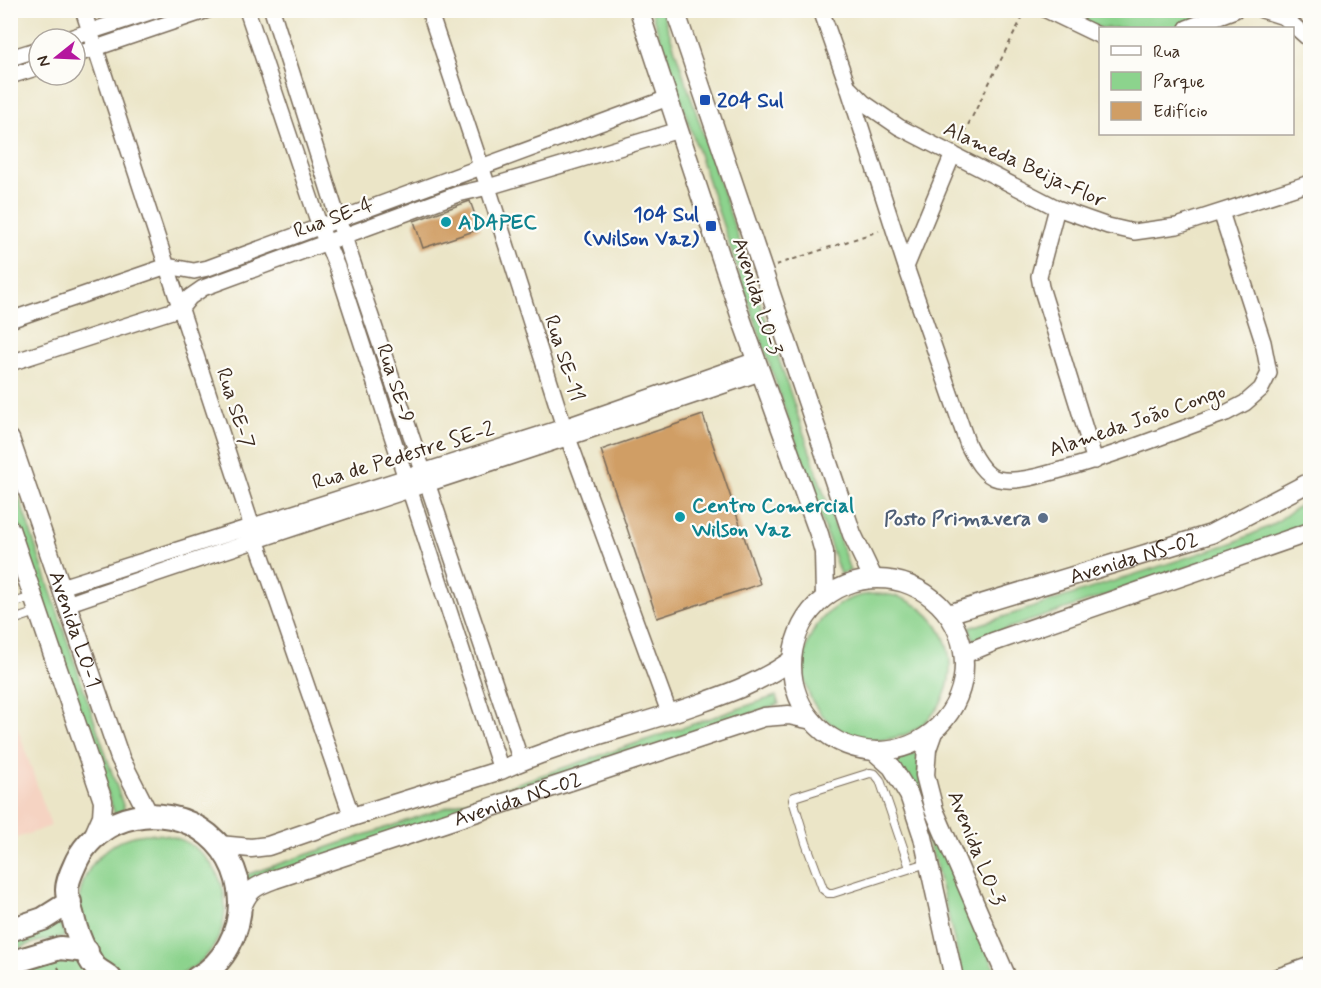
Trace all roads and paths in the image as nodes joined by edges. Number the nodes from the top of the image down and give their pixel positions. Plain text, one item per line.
1 (83, 10) edge
2 (156, 10) edge
3 (208, 10) edge
4 (247, 10) edge
5 (272, 10) edge
6 (429, 10) edge
7 (639, 10) edge
8 (675, 10) edge
9 (821, 10) edge
10 (1026, 10) edge
11 (1046, 10) edge
12 (1235, 10) edge
13 (1262, 10) edge
14 (1190, 27) edge
15 (90, 31) junction
16 (87, 32) edge
17 (1099, 35) edge
18 (1311, 40) edge
19 (95, 48) junction
20 (87, 51) edge
21 (27, 53) edge
22 (10, 58) edge
23 (27, 71) edge
24 (10, 76) edge
25 (848, 87) junction
26 (668, 98) junction
27 (679, 130) junction
28 (953, 154) junction
29 (482, 167) junction
30 (1311, 183) edge
31 (489, 187) junction
32 (1057, 208) junction
33 (1221, 212) junction
34 (338, 219) junction
35 (893, 226) junction
36 (323, 234) junction
37 (345, 235) junction
38 (167, 266) junction
39 (906, 267) junction
40 (762, 270) junction
41 (181, 308) junction
42 (10, 320) edge
43 (10, 363) edge
44 (758, 367) junction
45 (566, 433) junction
46 (10, 439) edge
47 (1095, 461) junction
48 (426, 478) junction
49 (1311, 482) edge
50 (407, 484) junction
51 (10, 529) edge
52 (254, 532) junction
53 (1311, 532) edge
54 (873, 578) junction
55 (64, 596) junction
56 (825, 597) junction
57 (10, 604) edge
58 (36, 604) junction
59 (948, 614) junction
60 (10, 621) edge
61 (964, 654) junction
62 (792, 660) junction
63 (670, 715) junction
64 (812, 720) junction
65 (933, 732) junction
66 (875, 752) junction
67 (521, 761) junction
68 (501, 770) junction
69 (148, 815) junction
70 (352, 817) junction
71 (92, 840) junction
72 (219, 845) junction
73 (929, 862) junction
74 (910, 868) junction
75 (70, 902) junction
76 (240, 914) junction
77 (10, 930) edge
78 (87, 951) junction
79 (10, 963) edge
80 (1311, 965) edge
81 (200, 977) edge
82 (110, 978) edge
83 (954, 978) edge
84 (1007, 978) edge
85 (1274, 978) edge

1 - 15 street, Rua SE-7
2 - 15 street
3 - 19 street
4 - 36 street, Rua SE-9
5 - 34 street, Rua SE-9
6 - 29 street, Rua SE-11
7 - 26 street, Avenida LO-3
8 - 40 street, Avenida LO-3
9 - 25 street, Alameda Beija-Flor
10 - 28 path
11 - 17 street
12 - 14 street
13 - 18 street
15 - 16 street
15 - 19 street, Rua SE-7
19 - 20 street
19 - 38 street, Rua SE-7
21 - 22 street
23 - 24 street
25 - 28 street, Alameda Beija-Flor
25 - 35 street, Alameda João Congo
26 - 27 street, Avenida LO-3
26 - 29 street, Rua SE-4
27 - 31 street, Rua SE-4
27 - 44 street, Avenida LO-3
28 - 32 street, Alameda Beija-Flor
28 - 39 street
29 - 31 street, Rua SE-11
29 - 34 street, Rua SE-4
30 - 33 street, Alameda Beija-Flor
31 - 37 street, Rua SE-4
31 - 45 street, Rua SE-11
32 - 33 street, Alameda Beija-Flor
32 - 47 street
33 - 47 street, Alameda João Congo
34 - 36 street, Rua SE-4
34 - 37 street, Rua SE-9
35 - 39 street, Alameda João Congo
35 - 40 path
36 - 37 street, Rua SE-4
36 - 38 street, Rua SE-4
36 - 41 street, Rua SE-4
36 - 50 street, Rua SE-9
37 - 48 street, Rua SE-9
38 - 41 street, Rua SE-7
38 - 42 street, Rua SE-4
39 - 47 street, Alameda João Congo
40 - 54 street, Avenida LO-3
41 - 43 street, Rua SE-4
41 - 52 street, Rua SE-7
44 - 45 street, Rua de Pedestre SE-2
44 - 56 street, Avenida LO-3
45 - 48 street, Rua de Pedestre SE-2
45 - 63 street, Rua SE-11
46 - 55 street, Avenida LO-1
48 - 50 street, Rua de Pedestre SE-2
48 - 67 street, Rua SE-9
49 - 59 street, Avenida NS-02
50 - 52 street, Rua de Pedestre SE-2
50 - 68 street, Rua SE-9
51 - 58 street, Avenida LO-1
52 - 55 street, Rua de Pedestre SE-2
52 - 70 street, Rua SE-7
53 - 61 street, Avenida NS-02
54 - 56 street
54 - 59 street
55 - 69 street, Avenida LO-1
56 - 62 street
57 - 58 lane
58 - 60 lane
58 - 71 street, Avenida LO-1
59 - 61 street
61 - 65 street
62 - 63 street, Avenida NS-02
62 - 64 street
63 - 67 street, Avenida NS-02
64 - 66 street
64 - 76 street, Avenida NS-02
65 - 66 street
65 - 84 street, Avenida LO-3
66 - 73 street, Avenida LO-3
67 - 68 street, Avenida NS-02
68 - 70 street, Avenida NS-02
69 - 71 main road
69 - 72 main road
70 - 72 street, Avenida NS-02
71 - 75 main road
72 - 76 main road
73 - 74 lane
73 - 83 street, Avenida LO-3
74 - 74 lane
75 - 77 main road
75 - 78 main road
76 - 81 main road
78 - 79 main road
78 - 82 main road
80 - 85 street

